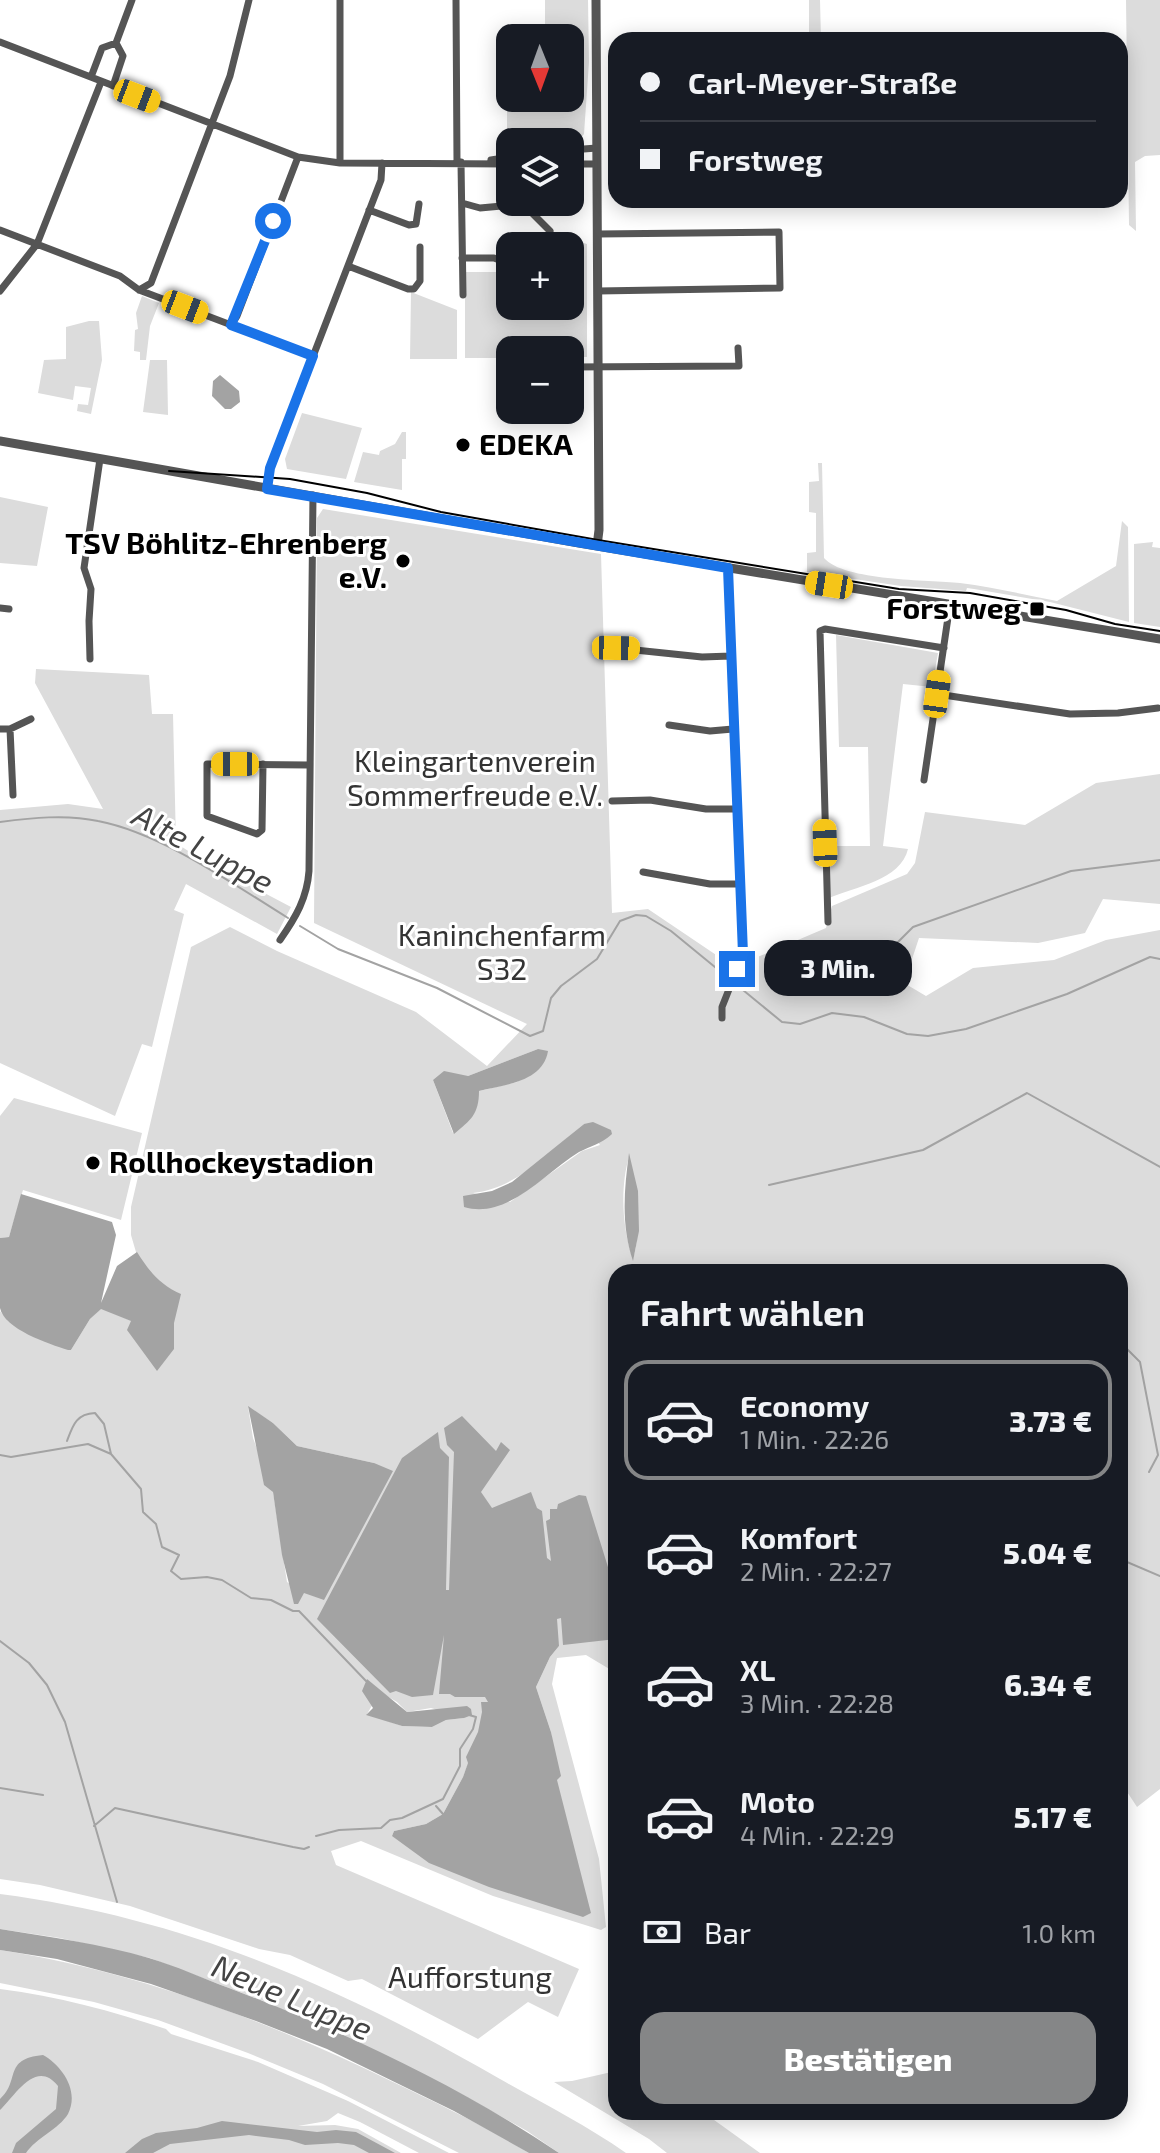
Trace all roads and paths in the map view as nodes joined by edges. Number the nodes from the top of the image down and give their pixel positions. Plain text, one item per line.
1 (132, 0) edge
2 (249, 0) edge
3 (340, 0) edge
4 (456, 0) edge
5 (596, 0) edge
6 (0, 42) edge
7 (116, 43) junction
8 (91, 77) junction
9 (101, 82) junction
10 (113, 86) junction
11 (211, 124) junction
12 (597, 148) junction
13 (584, 149) edge
14 (298, 157) junction
15 (496, 159) edge
16 (459, 162) junction
17 (473, 162) junction
18 (340, 163) junction
19 (382, 163) junction
20 (496, 163) edge
21 (584, 164) edge
22 (597, 164) junction
23 (462, 203) junction
24 (419, 204) dead end
25 (369, 210) junction
26 (0, 230) edge
27 (550, 231) dead end
28 (598, 234) junction
29 (37, 244) junction
30 (420, 247) dead end
31 (462, 258) junction
32 (496, 259) edge
33 (348, 266) junction
34 (139, 290) junction
35 (0, 291) edge
36 (598, 291) junction
37 (463, 295) dead end
38 (231, 325) junction
39 (738, 348) dead end
40 (313, 356) junction
41 (584, 366) edge
42 (598, 366) junction
43 (0, 441) edge
44 (100, 459) junction
45 (267, 489) junction
46 (313, 495) junction
47 (597, 546) junction
48 (728, 568) junction
49 (950, 604) junction
50 (0, 608) edge
51 (9, 609) dead end
52 (1160, 639) edge
53 (616, 648) dead end
54 (944, 648) junction
55 (731, 656) junction
56 (90, 659) dead end
57 (937, 694) junction
58 (1158, 708) dead end
59 (31, 719) dead end
60 (669, 725) dead end
61 (0, 729) edge
62 (10, 729) junction
63 (733, 729) junction
64 (263, 764) junction
65 (309, 765) junction
66 (924, 780) dead end
67 (13, 795) dead end
68 (612, 801) dead end
69 (736, 809) junction
70 (643, 872) dead end
71 (739, 884) junction
72 (828, 922) dead end
73 (280, 940) dead end
74 (722, 1018) dead end

1 - 7 street
2 - 11 street
3 - 18 street
4 - 16 street
5 - 12 street
6 - 8 street
7 - 8 street
7 - 10 street
8 - 9 street
9 - 10 street
9 - 29 street
10 - 11 street
11 - 14 street
11 - 34 street
12 - 13 street
12 - 22 street
14 - 18 street
14 - 38 street
15 - 17 street
16 - 17 street
16 - 19 street
16 - 23 street
17 - 20 street
18 - 19 street
19 - 25 street
21 - 22 street
22 - 28 street
23 - 27 street
23 - 31 street
24 - 25 street
25 - 33 street
26 - 29 street
28 - 36 street
28 - 36 street
29 - 34 street
29 - 35 street
30 - 33 street
31 - 32 street
31 - 37 street
33 - 40 street
34 - 38 street
36 - 42 street
38 - 40 street
39 - 42 street
40 - 45 street
41 - 42 street
42 - 47 street
43 - 44 street
44 - 45 street
44 - 56 street
45 - 46 street
46 - 47 street
46 - 65 street
47 - 48 street
48 - 49 street
48 - 55 street
49 - 52 street
49 - 54 street
50 - 51 street
53 - 55 street
54 - 57 street
54 - 72 street
55 - 63 street
57 - 58 street
57 - 66 street
59 - 62 street
60 - 63 street
61 - 62 street
62 - 67 street
63 - 69 street
64 - 64 street
64 - 65 street
65 - 73 street
68 - 69 street
69 - 71 street
70 - 71 street
71 - 74 street

